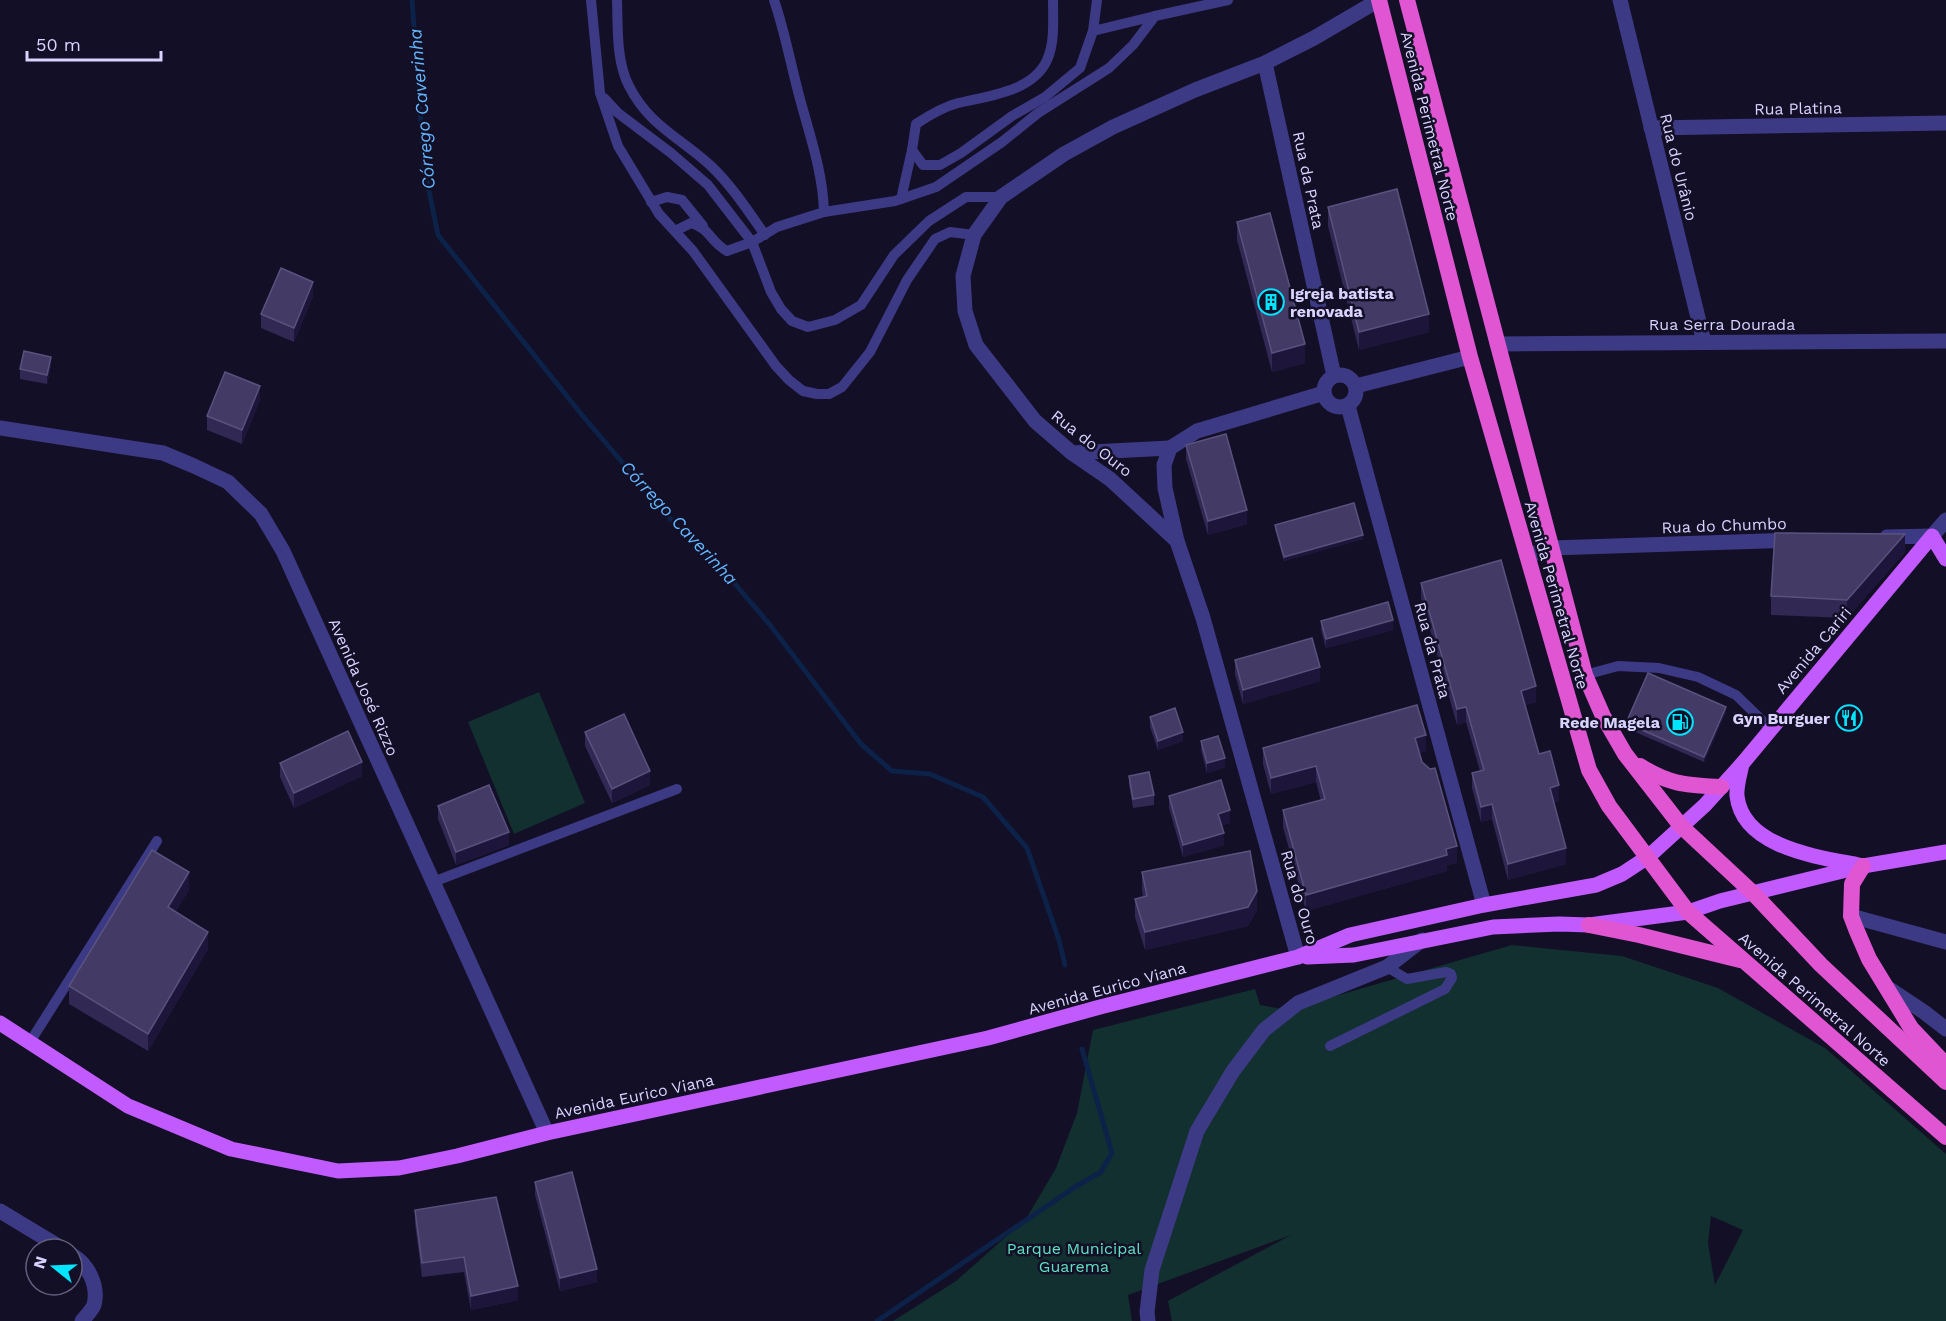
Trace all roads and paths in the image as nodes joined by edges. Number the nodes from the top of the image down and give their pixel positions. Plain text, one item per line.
1 (591, 0) edge
2 (616, 0) edge
3 (774, 0) edge
4 (1053, 0) edge
5 (1097, 0) edge
6 (1228, 0) edge
7 (1379, 0) edge
8 (1407, 0) edge
9 (1620, 0) edge
10 (1155, 16) junction
11 (1093, 31) junction
12 (1265, 63) junction
13 (1080, 68) junction
14 (1092, 81) junction
15 (600, 93) junction
16 (1946, 123) edge
17 (1651, 128) junction
18 (912, 150) junction
19 (1001, 196) junction
20 (901, 199) junction
21 (651, 202) junction
22 (824, 212) junction
23 (703, 226) junction
24 (675, 231) junction
25 (765, 235) junction
26 (974, 235) junction
27 (753, 242) junction
28 (1946, 341) edge
29 (1704, 342) junction
30 (1497, 344) junction
31 (1470, 357) junction
32 (1334, 376) junction
33 (1356, 386) junction
34 (1324, 393) junction
35 (1348, 406) junction
36 (0, 428) edge
37 (1170, 448) junction
38 (1072, 453) junction
39 (1946, 520) edge
40 (1932, 536) junction
41 (1872, 538) edge
42 (1178, 540) junction
43 (1813, 540) edge
44 (1552, 548) junction
45 (1527, 556) junction
46 (1946, 559) edge
47 (1585, 675) junction
48 (1771, 729) junction
49 (1630, 760) junction
50 (1742, 764) junction
51 (1721, 787) junction
52 (677, 789) dead end
53 (1681, 826) junction
54 (157, 841) dead end
55 (1946, 852) edge
56 (1648, 858) junction
57 (1863, 866) junction
58 (433, 882) junction
59 (1754, 894) junction
60 (1484, 904) junction
61 (1688, 912) junction
62 (1851, 916) junction
63 (1589, 925) junction
64 (1422, 940) junction
65 (1946, 942) edge
66 (1298, 957) junction
67 (1744, 961) junction
68 (1387, 967) junction
69 (1884, 986) junction
70 (0, 1023) edge
71 (1946, 1029) edge
72 (30, 1042) junction
73 (1330, 1046) dead end
74 (1946, 1065) edge
75 (1946, 1082) edge
76 (547, 1133) junction
77 (1946, 1137) edge
78 (0, 1211) edge
79 (43, 1237) edge
80 (84, 1268) edge
81 (82, 1321) edge
82 (1148, 1321) edge

1 - 15 lane
2 - 25 lane
3 - 22 lane
4 - 18 lane
5 - 11 lane
6 - 10 lane
7 - 12 street, Rua do Ouro
7 - 31 highway, Avenida Perimetral Norte
8 - 30 highway, Avenida Perimetral Norte
9 - 17 street, Rua do Urânio
10 - 11 lane
10 - 14 lane
11 - 13 lane
12 - 19 street, Rua do Ouro
12 - 32 street, Rua da Prata
13 - 14 lane
13 - 18 lane
14 - 20 lane
15 - 21 lane
15 - 27 lane
16 - 17 street, Rua Platina
17 - 29 street, Rua do Urânio
18 - 20 lane
19 - 26 street, Rua do Ouro
19 - 27 lane
20 - 22 lane
21 - 23 lane
21 - 24 lane
22 - 25 lane
23 - 24 lane
23 - 27 lane
24 - 26 lane
25 - 27 lane
26 - 38 street, Rua do Ouro
28 - 29 street, Rua Serra Dourada
29 - 30 street, Rua Serra Dourada
30 - 44 highway, Avenida Perimetral Norte
31 - 33 street
31 - 45 highway, Avenida Perimetral Norte
32 - 33 street
32 - 34 street
33 - 35 street
34 - 35 street
34 - 37 street
35 - 60 street, Rua da Prata
36 - 58 street, Avenida José Rizzo
37 - 38 street
37 - 42 street
38 - 42 street, Rua do Ouro
39 - 40 street, Avenida Cariri
40 - 41 street
40 - 46 main road
40 - 48 main road, Avenida Cariri
42 - 66 street, Rua do Ouro
43 - 44 street, Rua do Chumbo
44 - 45 street, Rua do Chumbo
44 - 47 highway, Avenida Perimetral Norte
45 - 56 highway, Avenida Perimetral Norte
47 - 48 lane
47 - 49 highway, Avenida Perimetral Norte
48 - 50 main road, Avenida Cariri
49 - 51 highway
49 - 53 highway, Avenida Perimetral Norte
50 - 51 main road, Avenida Cariri
50 - 57 main road
51 - 53 main road, Avenida Cariri
52 - 58 lane
53 - 56 main road, Avenida Eurico Viana
53 - 59 highway, Avenida Perimetral Norte
54 - 72 lane
55 - 57 main road, Avenida Eurico Viana
56 - 60 main road, Avenida Eurico Viana
56 - 61 highway, Avenida Perimetral Norte
57 - 59 main road, Avenida Eurico Viana
57 - 62 highway
58 - 76 street, Avenida José Rizzo
59 - 61 main road, Avenida Eurico Viana
59 - 75 highway, Avenida Perimetral Norte
60 - 66 main road, Avenida Eurico Viana
61 - 63 main road, Avenida Eurico Viana
61 - 67 highway, Avenida Perimetral Norte
62 - 65 street
62 - 69 highway
63 - 64 main road, Avenida Eurico Viana
63 - 67 highway
64 - 66 main road, Avenida Eurico Viana
64 - 68 street
66 - 76 main road, Avenida Eurico Viana
67 - 77 highway, Avenida Perimetral Norte
68 - 73 lane
68 - 82 street
69 - 71 street
69 - 74 highway
70 - 72 main road, Avenida Eurico Viana
72 - 76 main road, Avenida Eurico Viana
78 - 79 street
80 - 81 street

